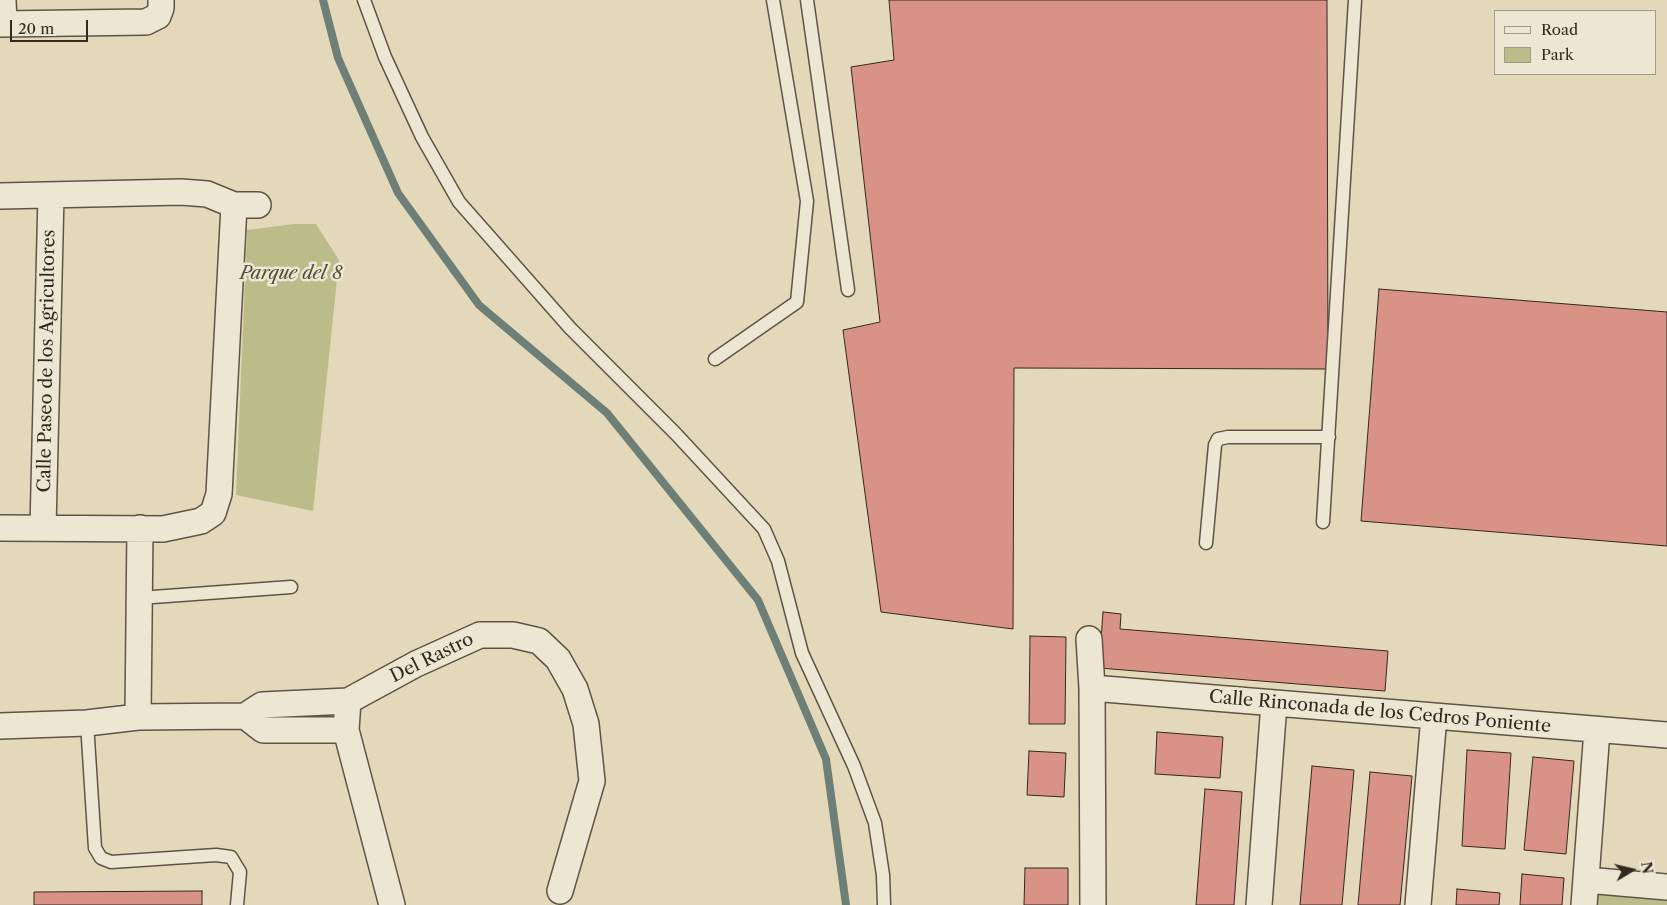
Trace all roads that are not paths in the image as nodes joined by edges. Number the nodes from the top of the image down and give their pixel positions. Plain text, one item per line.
1 (3, 0) edge
2 (364, 0) edge
3 (773, 0) edge
4 (807, 0) edge
5 (1355, 0) edge
6 (159, 8) edge
7 (2, 24) edge
8 (51, 195) junction
9 (0, 196) edge
10 (848, 290) dead end
11 (715, 359) dead end
12 (1329, 438) junction
13 (1324, 522) dead end
14 (0, 528) edge
15 (43, 528) junction
16 (140, 528) junction
17 (1206, 542) dead end
18 (291, 587) dead end
19 (140, 598) junction
20 (1088, 639) dead end
21 (1092, 688) junction
22 (1274, 703) junction
23 (1434, 716) junction
24 (138, 717) junction
25 (347, 717) junction
26 (87, 724) junction
27 (0, 726) edge
28 (1597, 730) junction
29 (1667, 735) edge
30 (1586, 880) junction
31 (1667, 887) edge
32 (560, 892) dead end
33 (237, 905) edge
34 (392, 905) edge
35 (884, 905) edge
36 (1093, 905) edge
37 (1259, 905) edge
38 (1418, 905) edge
39 (1584, 905) edge

1 - 7 street
2 - 35 lane
3 - 11 lane
4 - 10 lane
5 - 12 lane
6 - 7 street
8 - 9 street
8 - 15 street, Calle Paseo de los Agricultores
8 - 16 street
12 - 13 lane
12 - 17 lane
14 - 15 street
15 - 16 street
16 - 19 street
18 - 19 lane
19 - 24 street
20 - 21 street
21 - 22 street, Calle Rinconada de los Cedros Poniente
21 - 36 street
22 - 23 street, Calle Rinconada de los Cedros Poniente
22 - 37 street
23 - 28 street, Calle Rinconada de los Cedros Poniente
23 - 38 street
24 - 25 street
24 - 26 street
25 - 32 street, Del Rastro
25 - 34 street
26 - 27 street
26 - 33 lane
28 - 29 street, Calle Rinconada de los Cedros Poniente
28 - 30 street
30 - 31 street
30 - 39 street

